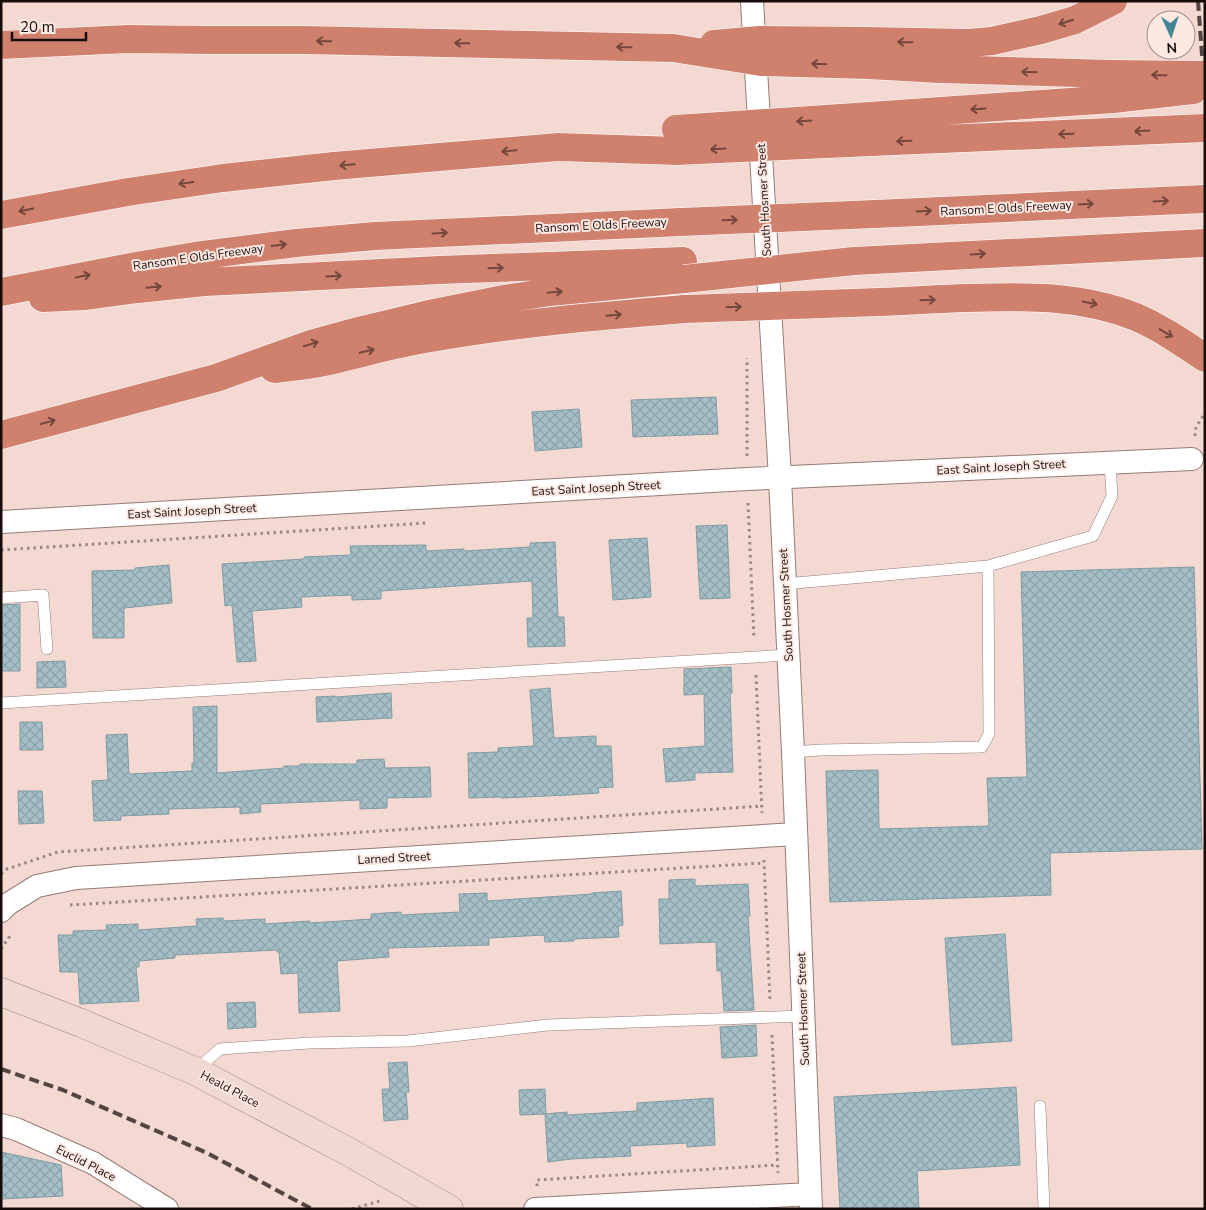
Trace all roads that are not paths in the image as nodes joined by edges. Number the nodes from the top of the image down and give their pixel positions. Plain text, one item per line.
1 (752, 1) edge
2 (1112, 2) edge
3 (1, 44) edge
4 (867, 53) junction
5 (1205, 75) edge
6 (1113, 86) junction
7 (1205, 89) edge
8 (1205, 128) edge
9 (871, 129) junction
10 (1205, 199) edge
11 (1, 215) edge
12 (1205, 243) edge
13 (683, 270) junction
14 (1, 292) edge
15 (1, 300) edge
16 (1205, 358) edge
17 (216, 378) junction
18 (1, 435) edge
19 (1192, 459) dead end
20 (1110, 462) junction
21 (780, 478) junction
22 (1, 522) edge
23 (988, 566) junction
24 (784, 584) junction
25 (1, 598) edge
26 (47, 649) dead end
27 (788, 655) junction
28 (1, 703) edge
29 (793, 752) junction
30 (796, 834) junction
31 (1, 911) edge
32 (1, 992) edge
33 (803, 1016) junction
34 (195, 1071) junction
35 (1040, 1106) dead end
36 (1, 1125) edge
37 (810, 1201) edge
38 (539, 1208) edge
39 (167, 1209) edge
40 (449, 1209) edge
41 (535, 1209) edge
42 (1044, 1209) edge

1 - 21 street, South Hosmer Street
2 -> 4 highway
4 -> 3 highway, bridge
6 -> 4 highway
5 -> 6 highway, bridge
6 - 7 highway, bridge
6 -> 9 highway
8 -> 9 highway
9 -> 11 highway, bridge
14 -> 10 highway, Ransom E Olds Freeway, bridge
13 -> 12 highway, bridge
15 -> 13 highway
17 -> 13 highway
17 -> 16 highway, bridge
18 -> 17 highway
19 - 20 street, East Saint Joseph Street
20 - 21 street, East Saint Joseph Street
20 - 23 lane
21 - 22 street, East Saint Joseph Street
21 - 24 street, South Hosmer Street
23 - 24 lane
23 - 29 lane
24 - 27 street, South Hosmer Street
25 - 26 lane
27 - 28 lane
27 - 29 street, South Hosmer Street
29 - 30 street, South Hosmer Street
30 - 31 street, Larned Street
30 - 33 street, South Hosmer Street
32 - 34 street, Heald Place
33 - 34 lane
33 - 37 street, South Hosmer Street
34 - 40 street, Heald Place
35 - 42 lane
36 - 39 street, Euclid Place
37 - 38 street
38 - 41 street

